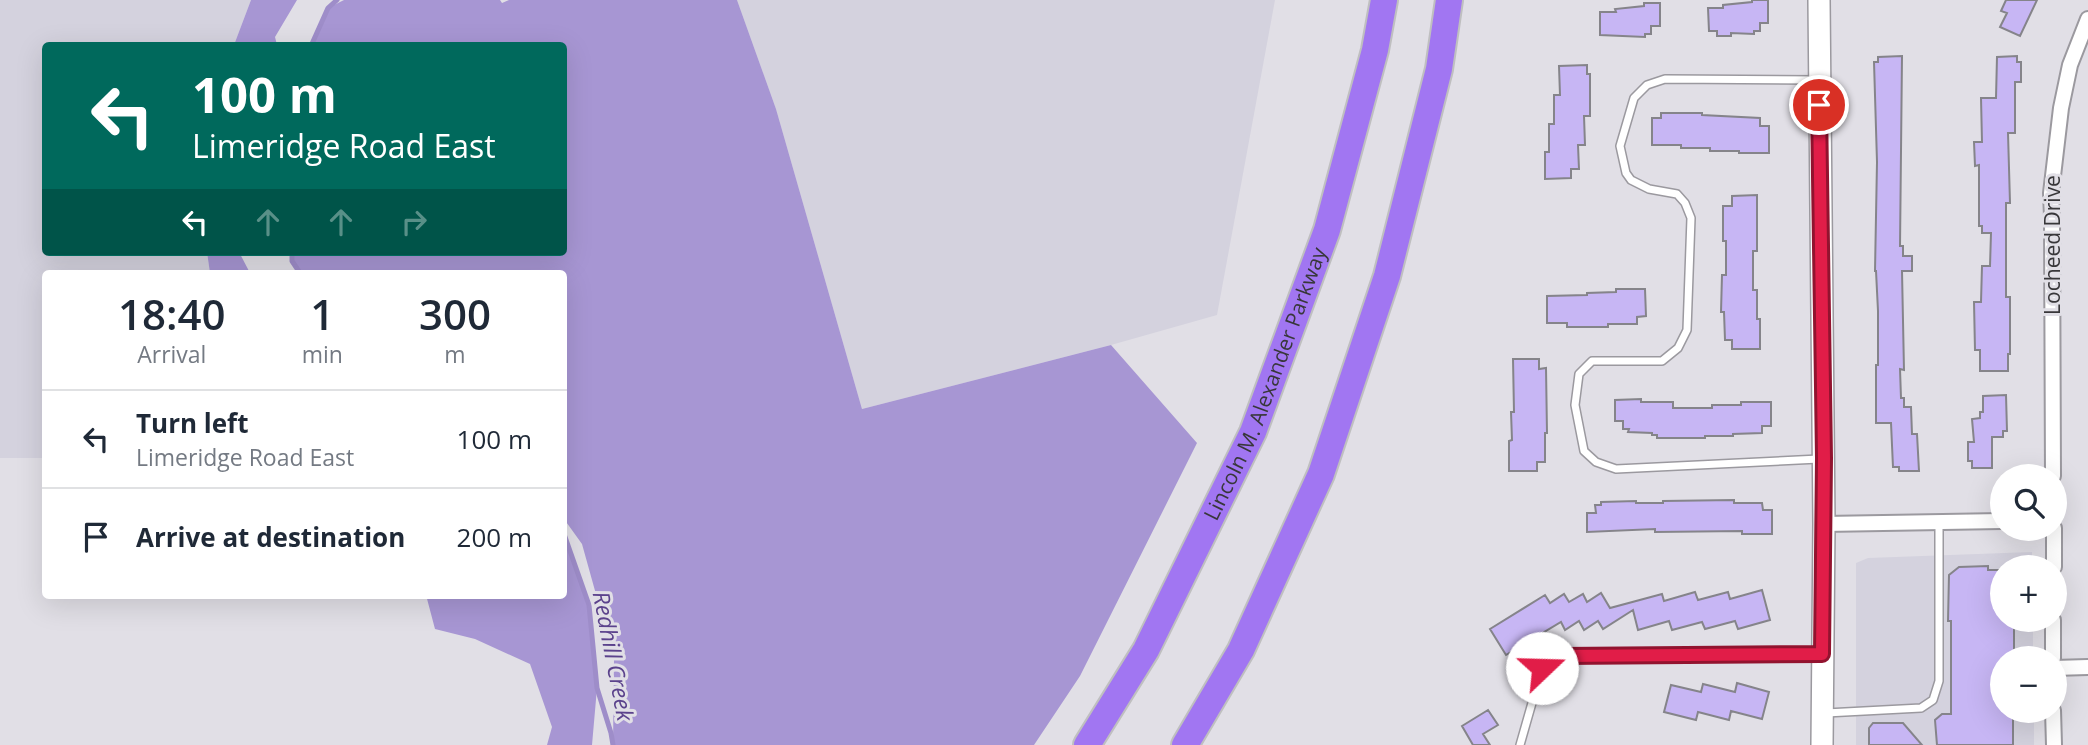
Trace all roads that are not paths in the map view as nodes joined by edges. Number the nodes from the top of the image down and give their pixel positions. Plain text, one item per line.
1 (1384, 0) edge
2 (1449, 0) edge
3 (1819, 0) edge
4 (2088, 19) edge
5 (1819, 80) junction
6 (1824, 458) junction
7 (2053, 464) edge
8 (1990, 522) edge
9 (1939, 523) junction
10 (1824, 524) junction
11 (1822, 654) junction
12 (2088, 667) edge
13 (2067, 668) edge
14 (1822, 713) junction
15 (2053, 723) edge
16 (1087, 745) edge
17 (1185, 745) edge
18 (1520, 745) edge
19 (1822, 745) edge
20 (2054, 745) edge

1 - 16 highway, Lincoln M. Alexander Parkway
2 - 17 highway
3 - 5 street
4 - 7 street, Locheed Drive
5 - 6 street
5 - 6 lane
6 - 10 street
8 - 9 street
9 - 10 street
9 - 14 lane
10 - 11 street
11 - 14 street
11 - 18 lane
12 - 13 street
14 - 19 street
15 - 20 street

